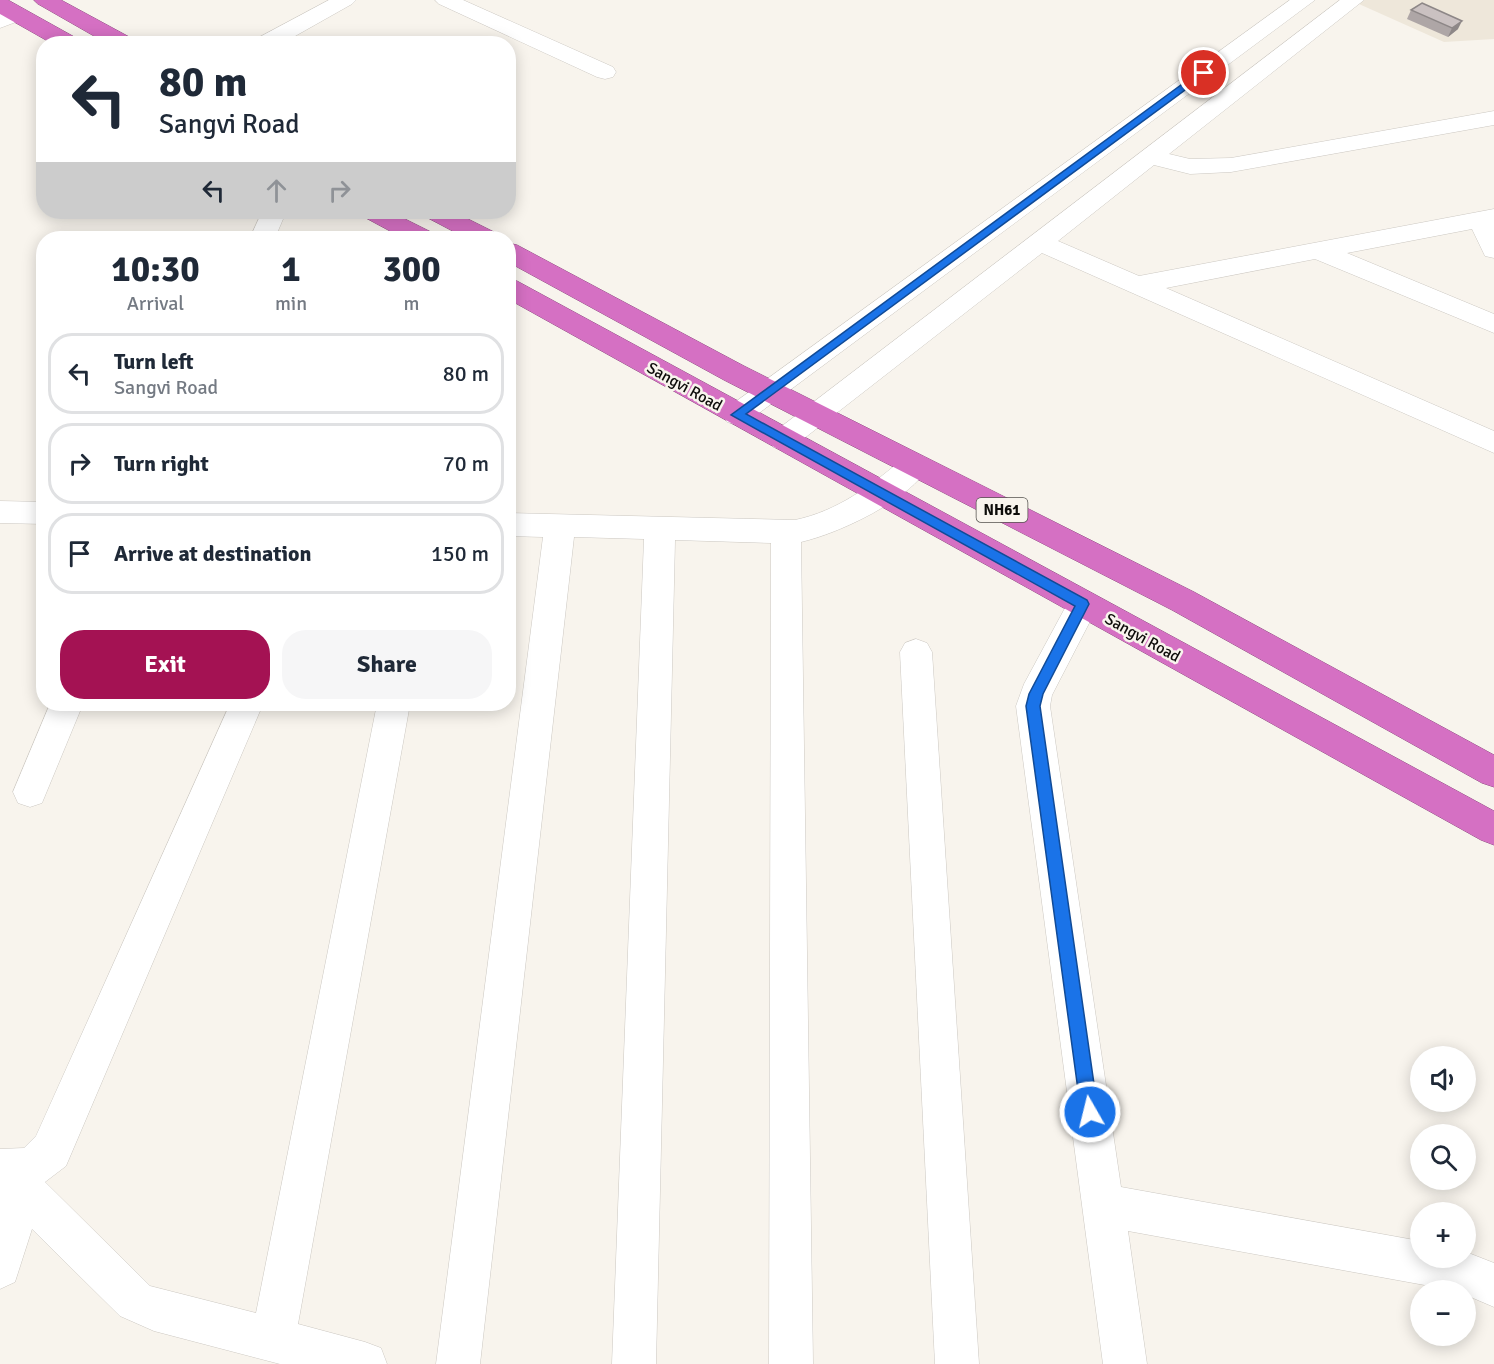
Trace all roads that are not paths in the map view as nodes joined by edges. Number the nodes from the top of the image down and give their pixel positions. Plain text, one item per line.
1 (45, 0) edge
2 (345, 0) edge
3 (446, 0) edge
4 (1353, 0) edge
5 (1298, 4) edge
6 (5, 14) edge
7 (1325, 22) junction
8 (53, 36) edge
9 (110, 36) edge
10 (279, 36) edge
11 (605, 72) dead end
12 (1494, 118) edge
13 (1151, 155) junction
14 (1487, 218) edge
15 (386, 219) edge
16 (448, 219) edge
17 (409, 231) edge
18 (472, 231) edge
19 (1039, 242) junction
20 (1494, 250) edge
21 (1320, 251) junction
22 (516, 255) edge
23 (1136, 285) junction
24 (516, 291) edge
25 (1494, 324) edge
26 (771, 391) junction
27 (816, 413) junction
28 (737, 415) junction
29 (783, 440) junction
30 (1494, 443) edge
31 (915, 465) junction
32 (882, 494) junction
33 (36, 514) edge
34 (3, 519) edge
35 (516, 524) edge
36 (560, 525) junction
37 (660, 527) junction
38 (786, 531) junction
39 (1083, 604) junction
40 (916, 652) dead end
41 (63, 711) edge
42 (243, 711) edge
43 (393, 711) edge
44 (1494, 772) edge
45 (30, 792) dead end
46 (1494, 829) edge
47 (16, 1176) edge
48 (1103, 1205) junction
49 (0, 1267) edge
50 (1494, 1285) edge
51 (273, 1340) junction
52 (365, 1364) edge
53 (458, 1364) edge
54 (634, 1364) edge
55 (791, 1364) edge
56 (957, 1364) edge
57 (1125, 1364) edge

1 - 9 highway
2 - 10 street
3 - 11 street
4 - 7 street
5 - 7 street
5 - 26 street
6 - 8 highway
7 - 13 street
12 - 13 street
13 - 19 street
14 - 20 street
14 - 21 street
15 - 17 highway
16 - 18 highway
19 - 23 street
19 - 27 street
21 - 23 street
21 - 25 street
22 - 26 highway, NH61
23 - 30 street
24 - 28 highway, Sangvi Road / NH61
26 - 27 highway, NH61
26 - 28 street
27 - 29 street
27 - 31 highway, NH61
28 - 29 highway, Sangvi Road / NH61
29 - 32 highway, Sangvi Road / NH61
31 - 32 street
31 - 44 highway, NH61
32 - 38 street
32 - 39 highway, Sangvi Road / NH61
33 - 34 street
35 - 36 street
36 - 37 street
36 - 53 street
37 - 38 street
37 - 54 street
38 - 55 street
39 - 46 highway, Sangvi Road / NH61
39 - 48 street
40 - 56 street
41 - 45 street
42 - 47 street
43 - 51 street
47 - 49 street
47 - 51 street
48 - 50 street
48 - 57 street
51 - 52 street

